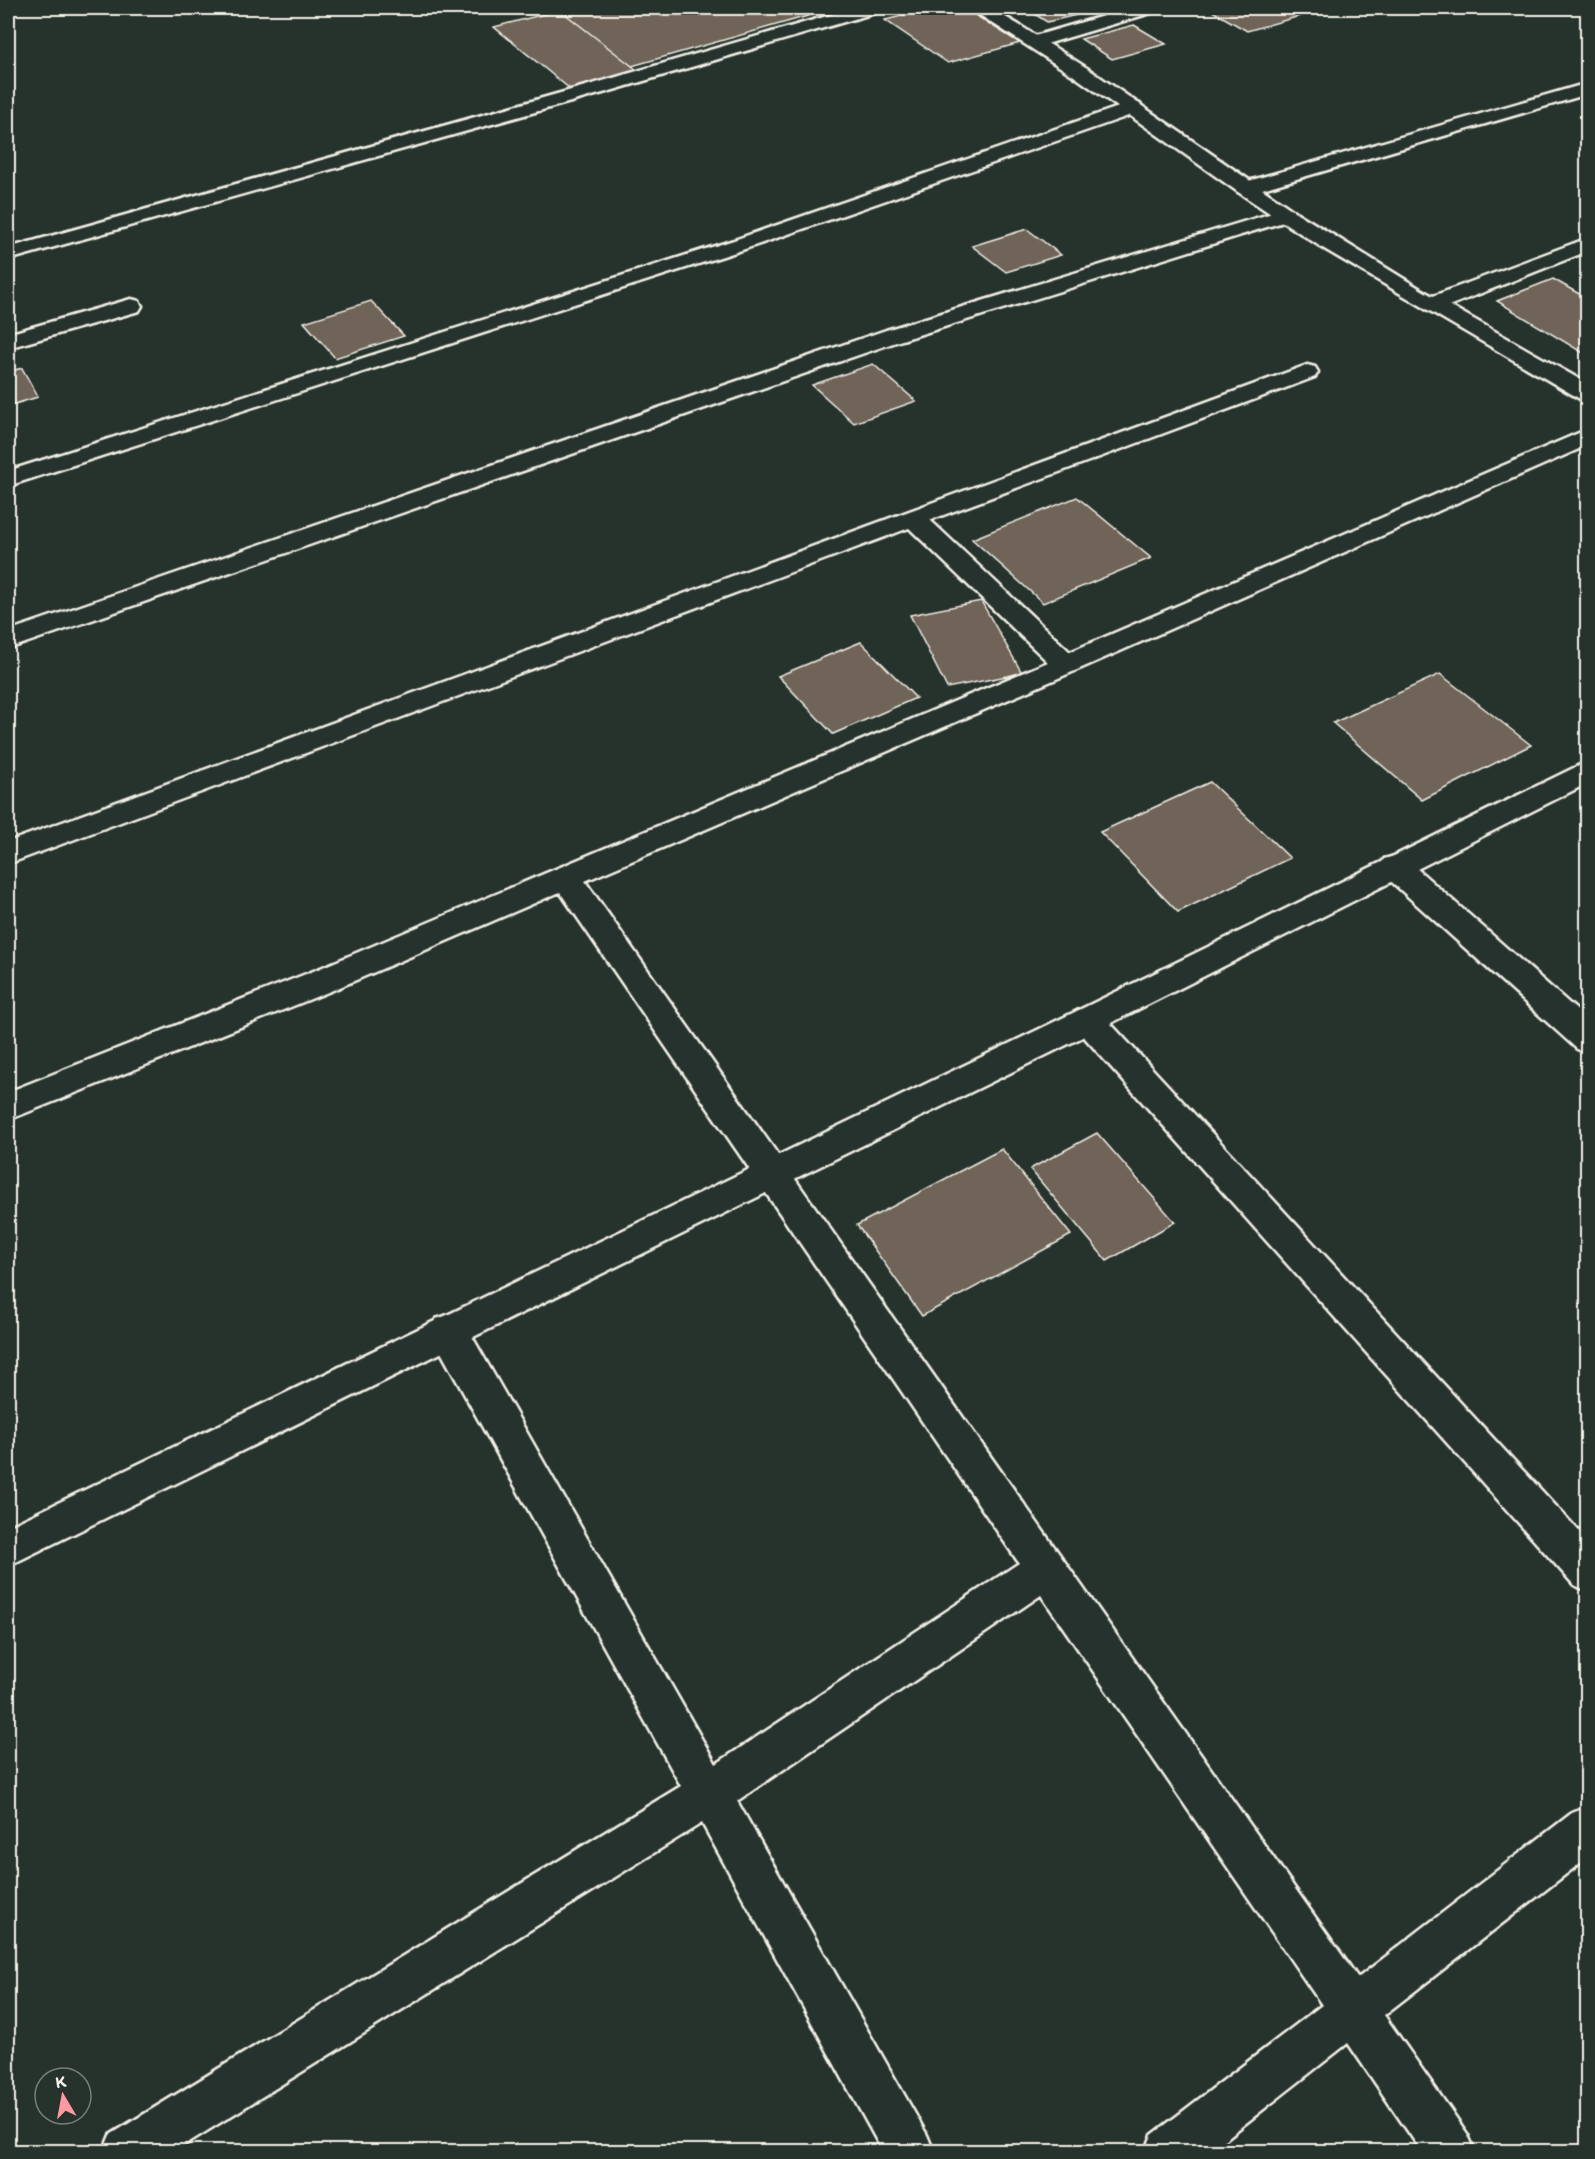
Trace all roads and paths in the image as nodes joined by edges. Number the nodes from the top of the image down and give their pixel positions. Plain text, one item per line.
1 (872, 8) edge
2 (978, 8) edge
3 (1148, 8) edge
4 (1037, 41) junction
5 (1587, 88) edge
6 (1133, 108) junction
7 (1245, 188) junction
8 (1286, 215) junction
9 (1587, 243) edge
10 (8, 254) edge
11 (1432, 304) junction
12 (131, 306) dead end
13 (8, 341) edge
14 (1307, 372) dead end
15 (1587, 394) edge
16 (1587, 436) edge
17 (8, 479) edge
18 (913, 518) junction
19 (8, 640) edge
20 (1066, 664) junction
21 (1587, 771) edge
22 (8, 853) edge
23 (1395, 867) junction
24 (566, 877) junction
25 (1088, 1020) junction
26 (1587, 1040) edge
27 (8, 1106) edge
28 (772, 1173) junction
29 (449, 1331) junction
30 (8, 1547) edge
31 (1046, 1568) junction
32 (1587, 1571) edge
33 (709, 1794) junction
34 (1587, 1829) edge
35 (1351, 2010) junction
36 (127, 2151) edge
37 (910, 2151) edge
38 (1169, 2151) edge
39 (1451, 2151) edge

1 - 10 street
2 - 4 street
3 - 4 street
4 - 6 street
5 - 7 street
6 - 7 street
6 - 17 street
7 - 8 street
8 - 11 street
8 - 19 street
9 - 11 street
11 - 15 street
12 - 13 street
14 - 18 street
16 - 20 street
18 - 20 street
18 - 22 street
20 - 24 street
21 - 23 street
23 - 25 street
23 - 26 street
24 - 27 street
24 - 28 street
25 - 28 street
25 - 32 street
28 - 29 street
28 - 31 street
29 - 30 street
29 - 33 street
31 - 33 street
31 - 35 street
33 - 36 street
33 - 37 street
34 - 35 street
35 - 38 street
35 - 39 street

